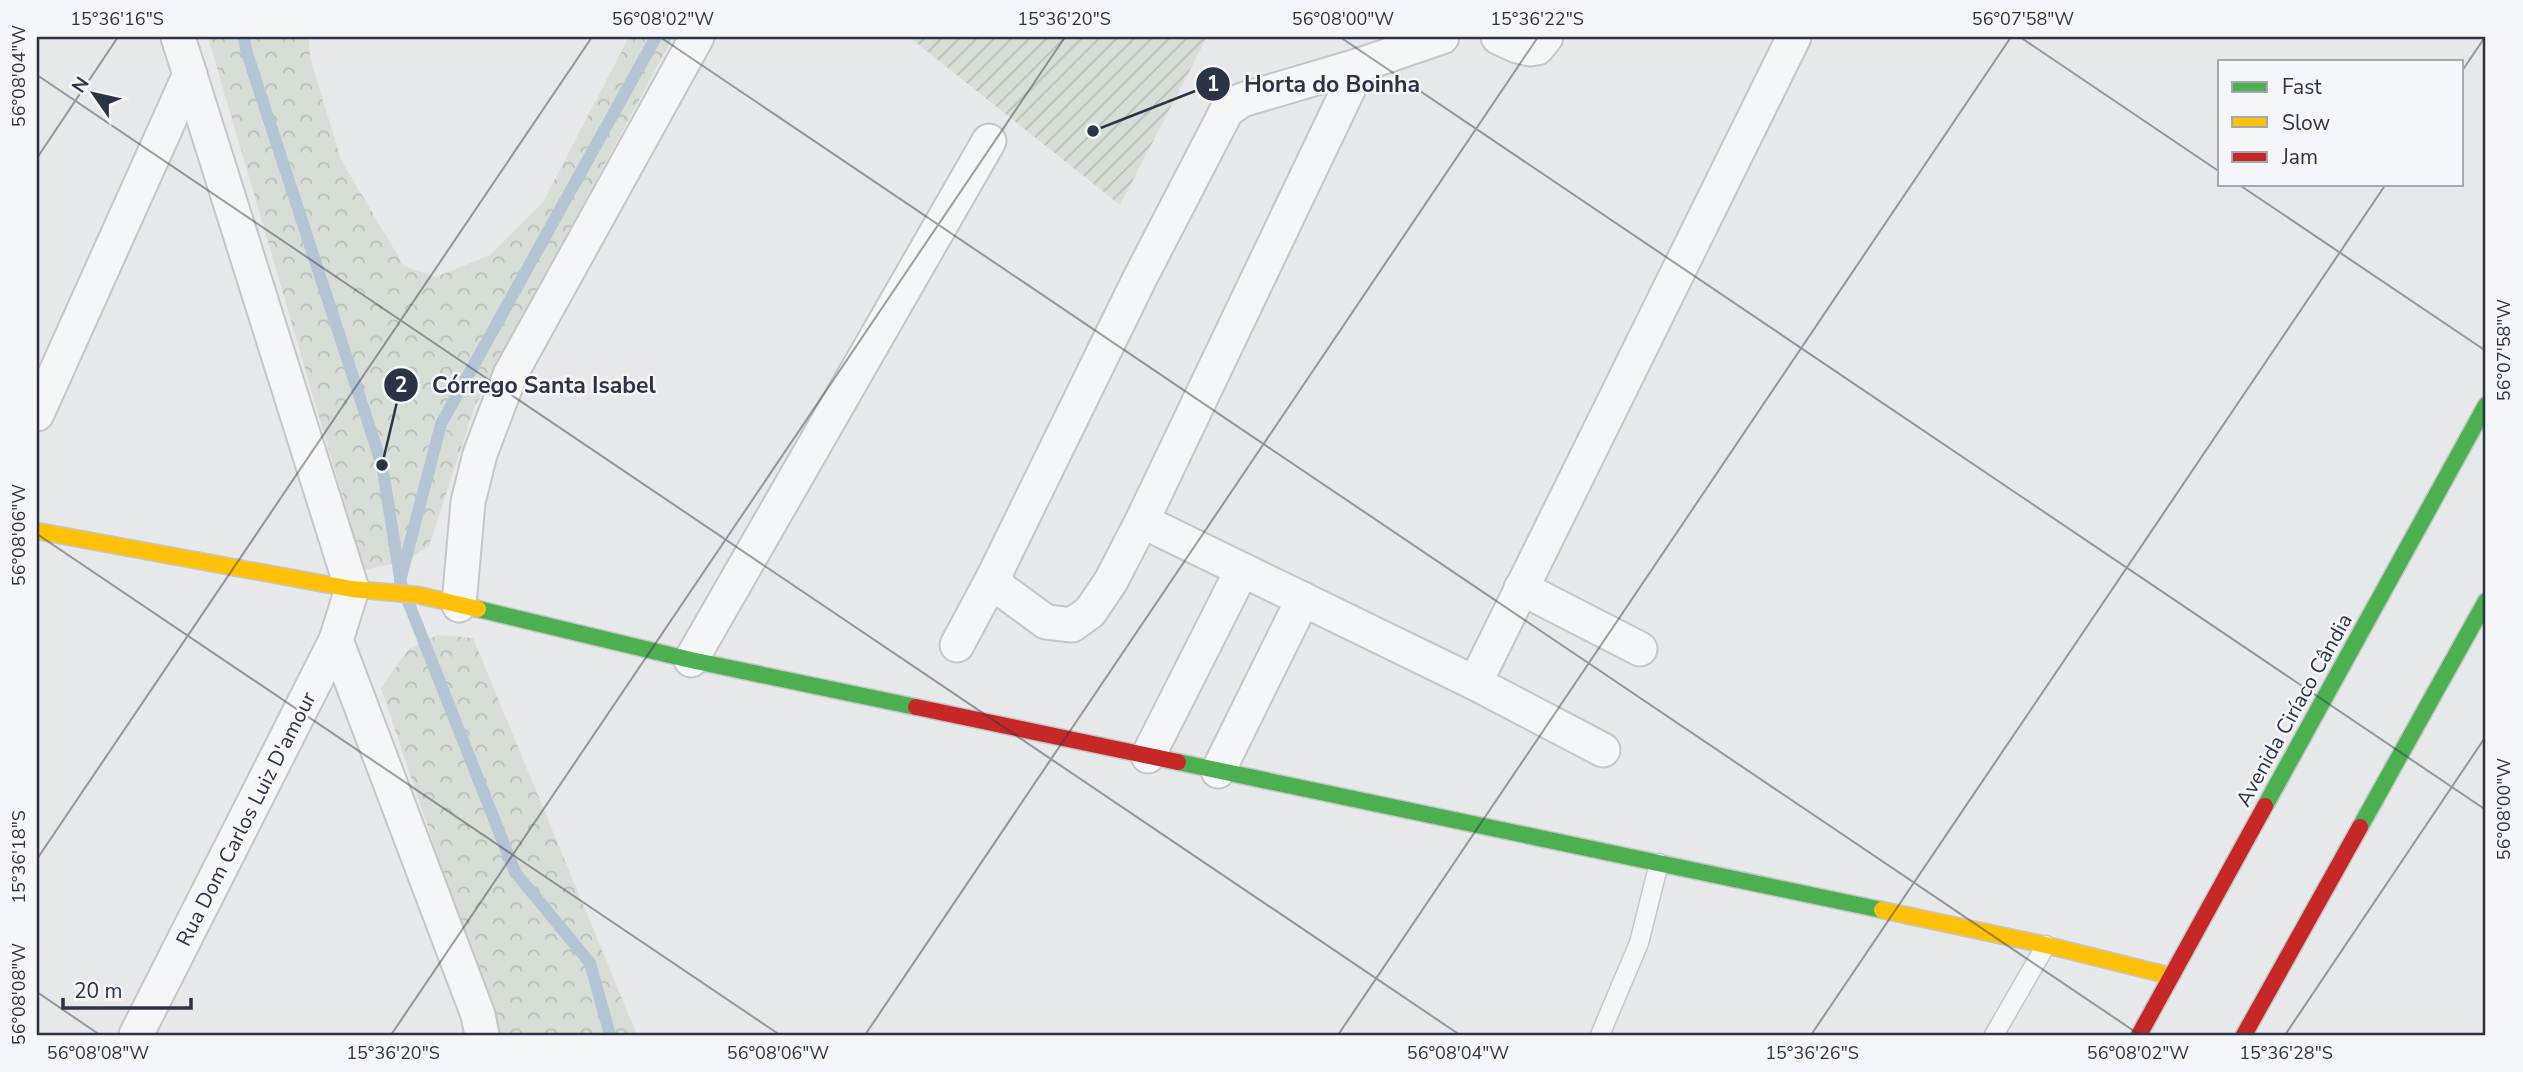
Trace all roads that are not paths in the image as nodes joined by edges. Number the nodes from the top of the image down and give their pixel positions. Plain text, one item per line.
1 (178, 37) edge
2 (696, 37) edge
3 (1443, 37) edge
4 (1498, 37) edge
5 (1546, 37) edge
6 (1794, 37) edge
7 (1360, 65) junction
8 (190, 74) junction
9 (989, 141) dead end
10 (2486, 405) edge
11 (37, 414) edge
12 (1142, 521) junction
13 (37, 531) edge
14 (1242, 570) junction
15 (994, 576) junction
16 (1521, 588) junction
17 (352, 589) junction
18 (1303, 600) junction
19 (2486, 601) edge
20 (459, 605) junction
21 (336, 640) junction
22 (957, 645) dead end
23 (1640, 649) dead end
24 (691, 660) junction
25 (1475, 683) junction
26 (1603, 750) dead end
27 (1148, 756) junction
28 (1218, 771) junction
29 (1659, 863) junction
30 (2046, 945) junction
31 (2171, 976) junction
32 (136, 1035) edge
33 (481, 1035) edge
34 (1600, 1035) edge
35 (1994, 1035) edge
36 (2139, 1035) edge
37 (2244, 1035) edge

1 - 8 street
2 - 20 street
3 - 7 street
4 - 5 street
6 - 16 street
7 - 12 street
7 - 15 street
8 - 11 street
8 - 17 street
9 - 24 street
10 - 31 main road, Avenida Ciríaco Cândia
12 - 14 street
12 - 15 street
13 - 17 main road
14 - 18 street
14 - 27 street
15 - 22 street
16 - 23 street
16 - 25 street
17 - 20 main road
17 - 21 street, Rua Dom Carlos Luiz D'amour
18 - 25 street
18 - 28 street
19 - 37 main road
20 - 24 main road
21 - 32 street, Rua Dom Carlos Luiz D'amour
21 - 33 street
24 - 27 main road
25 - 26 street
27 - 28 main road
28 - 29 main road
29 - 30 main road
29 - 34 lane
30 - 31 main road
30 - 35 lane
31 - 36 main road, Avenida Ciríaco Cândia

